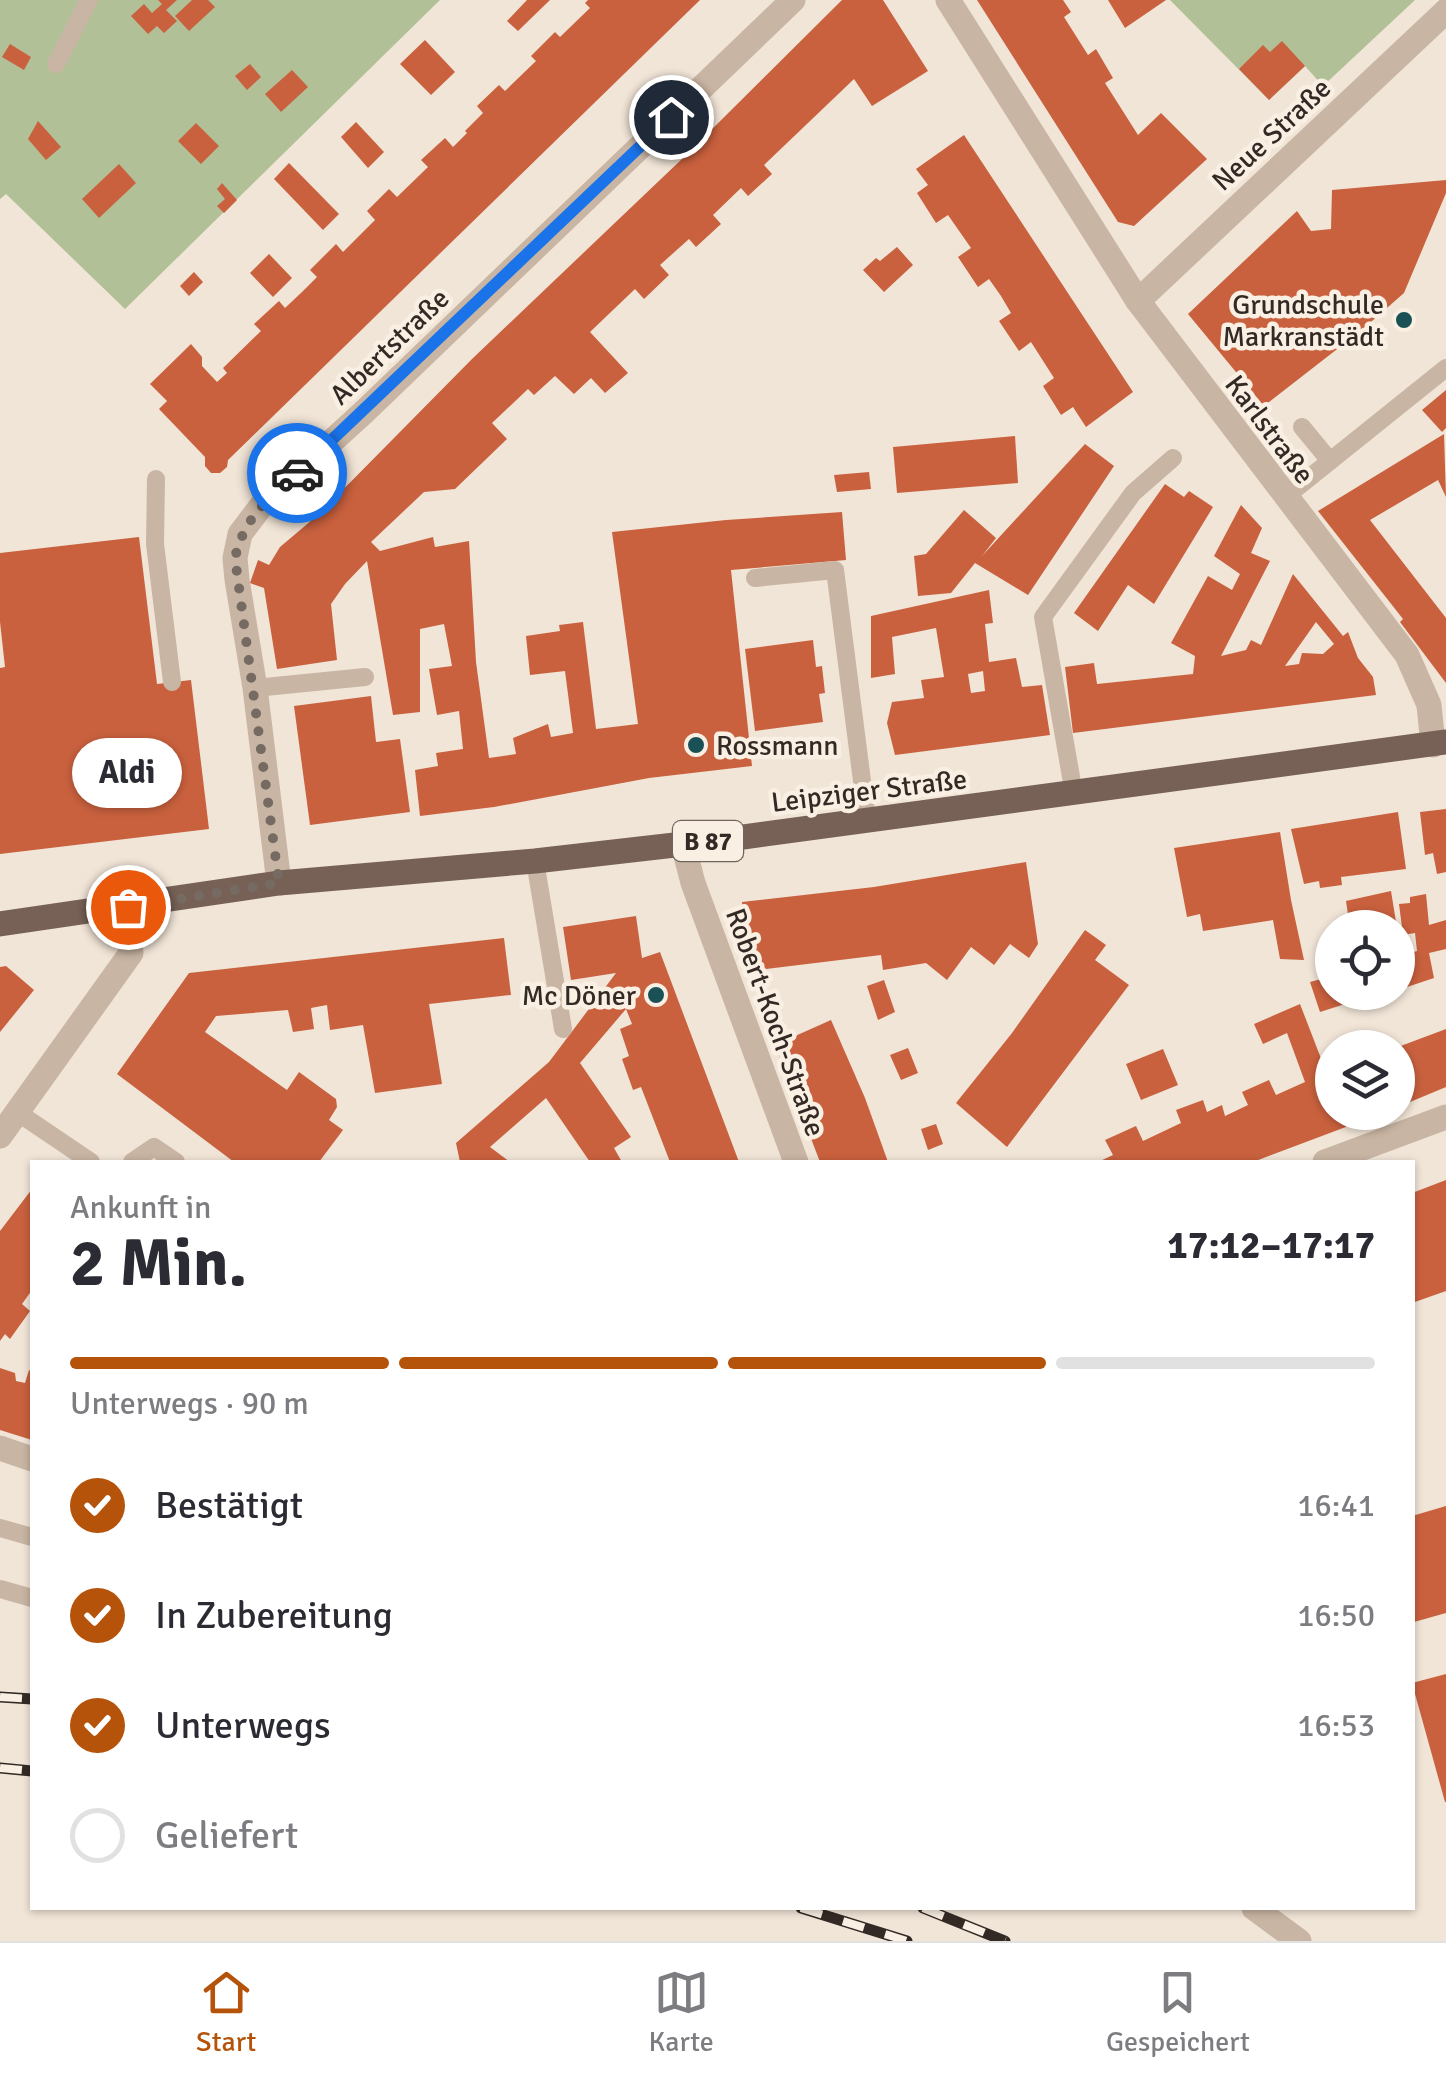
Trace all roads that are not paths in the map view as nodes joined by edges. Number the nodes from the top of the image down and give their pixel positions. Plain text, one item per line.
1 (89, 0) edge
2 (793, 0) edge
3 (948, 0) edge
4 (1446, 11) edge
5 (56, 64) dead end
6 (1138, 302) junction
7 (1446, 368) edge
8 (1302, 427) dead end
9 (1173, 458) dead end
10 (1330, 460) junction
11 (156, 478) dead end
12 (1284, 498) junction
13 (755, 578) dead end
14 (364, 676) dead end
15 (172, 682) dead end
16 (255, 688) junction
17 (1440, 743) edge
18 (1074, 794) junction
19 (867, 820) junction
20 (682, 844) junction
21 (534, 861) junction
22 (279, 883) junction
23 (128, 907) junction
24 (0, 924) edge
25 (563, 1030) dead end
26 (17, 1112) junction
27 (1446, 1117) edge
28 (0, 1136) edge
29 (87, 1160) edge
30 (135, 1160) edge
31 (173, 1160) edge
32 (795, 1160) edge
33 (1330, 1160) edge
34 (0, 1448) edge
35 (30, 1459) edge
36 (0, 1528) edge
37 (30, 1536) edge
38 (0, 1589) edge
39 (30, 1597) edge
40 (1257, 1910) edge
41 (1299, 1941) edge

1 - 5 lane
2 - 16 street, Albertstraße
3 - 6 street, Karlstraße
4 - 6 street, Neue Straße
6 - 12 street, Karlstraße
7 - 10 lane
8 - 10 lane
9 - 18 lane
10 - 12 lane
11 - 15 lane
12 - 17 street, Karlstraße
13 - 19 lane
14 - 16 lane
16 - 22 street, Albertstraße
17 - 18 main road, Leipziger Straße / B 87
18 - 19 main road, Leipziger Straße / B 87
19 - 20 main road, Leipziger Straße / B 87
20 - 21 main road, Leipziger Straße / B 87
20 - 32 street, Robert-Koch-Straße
21 - 22 main road, Leipziger Straße / B 87
21 - 25 lane
22 - 23 main road, Leipziger Straße / B 87
23 - 24 main road, Leipziger Straße / B 87
23 - 26 street
26 - 28 street
26 - 29 lane
27 - 33 street
30 - 31 lane
34 - 35 street
36 - 37 lane
38 - 39 lane
40 - 41 street

